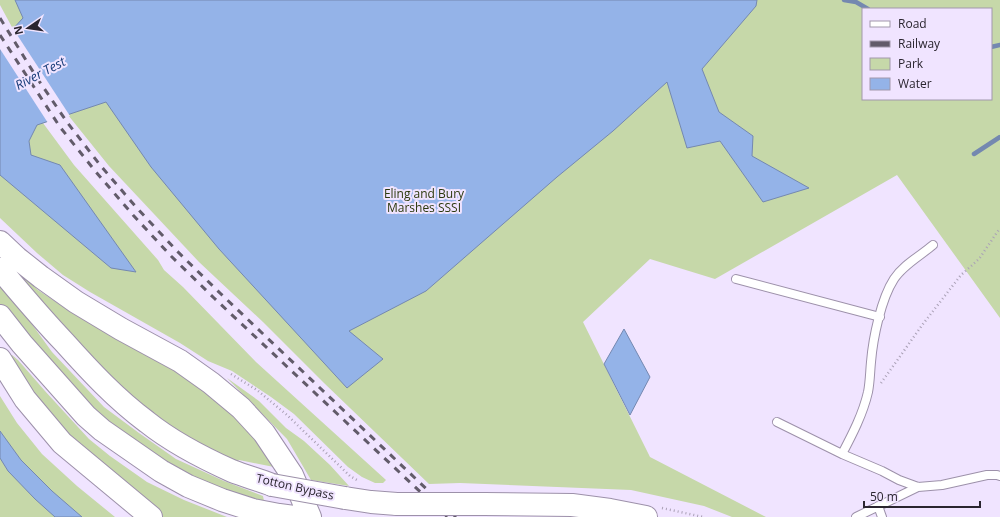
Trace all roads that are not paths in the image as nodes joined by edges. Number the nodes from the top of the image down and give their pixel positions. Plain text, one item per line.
1 (0, 242) edge
2 (934, 246) dead end
3 (0, 269) edge
4 (736, 279) dead end
5 (0, 316) edge
6 (880, 317) junction
7 (0, 359) edge
8 (777, 422) dead end
9 (842, 454) junction
10 (1000, 476) edge
11 (918, 487) junction
12 (878, 506) junction
13 (286, 516) edge
14 (151, 517) edge
15 (310, 517) edge
16 (646, 517) edge
17 (856, 517) edge
18 (882, 517) edge

1 - 15 main road
2 - 6 lane
3 - 16 main road, Totton Bypass, bridge
4 - 6 lane
5 - 13 main road
6 - 9 lane
7 - 14 main road
8 - 9 lane
9 - 11 lane
10 - 11 lane
11 - 12 lane
12 - 17 lane
12 - 18 lane

